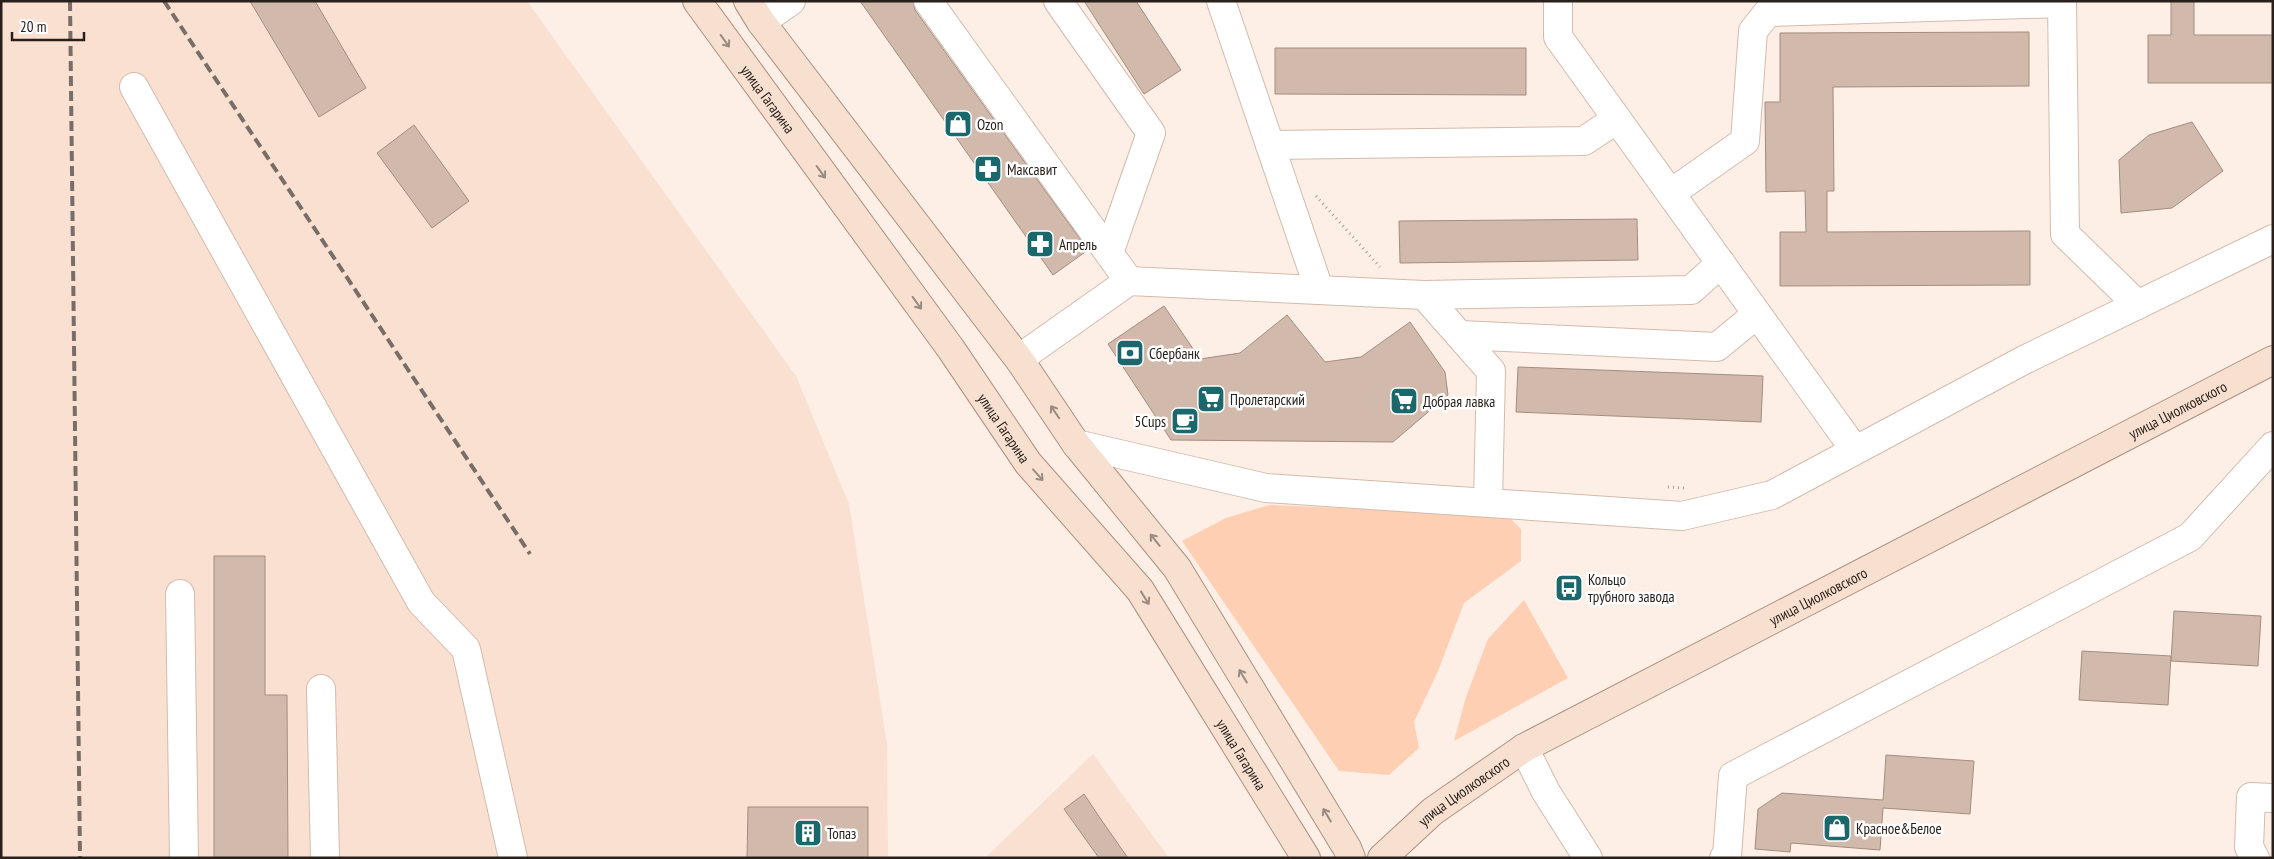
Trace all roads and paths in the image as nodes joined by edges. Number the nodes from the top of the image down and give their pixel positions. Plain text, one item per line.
1 (697, 1) edge
2 (791, 1) edge
3 (928, 1) edge
4 (1058, 1) edge
5 (1221, 1) edge
6 (1558, 1) edge
7 (2062, 2) edge
8 (761, 8) edge
9 (134, 87) dead end
10 (1617, 119) junction
11 (1270, 145) junction
12 (1310, 190) dead end
13 (1671, 193) junction
14 (2273, 239) edge
15 (1109, 253) junction
16 (1721, 263) junction
17 (1129, 281) junction
18 (1319, 289) junction
19 (1414, 294) junction
20 (2138, 304) junction
21 (1757, 314) junction
22 (1460, 335) junction
23 (1021, 362) junction
24 (2271, 366) edge
25 (1076, 444) junction
26 (2273, 446) edge
27 (1855, 450) junction
28 (1667, 487) dead end
29 (1687, 488) dead end
30 (1488, 502) junction
31 (180, 594) dead end
32 (321, 689) dead end
33 (1524, 748) junction
34 (2273, 798) edge
35 (1728, 857) edge
36 (184, 858) edge
37 (325, 858) edge
38 (513, 858) edge
39 (1306, 858) edge
40 (1350, 858) edge
41 (1382, 858) edge
42 (1588, 858) edge
43 (2255, 858) edge

1 -> 39 main road, улица Гагарина
2 - 8 street
3 - 15 street
4 - 15 street
5 - 11 street
6 - 10 street
7 - 13 street
7 - 20 street
8 - 23 main road
9 - 38 street
10 - 11 street
10 - 13 street
11 - 18 street
12 - 19 path
13 - 16 street
14 - 20 street
15 - 17 street
16 - 19 street
16 - 21 street
17 - 18 street
17 - 23 street
18 - 19 street
19 - 22 street
20 - 27 street
21 - 22 street
21 - 27 street
22 - 30 street
25 -> 23 main road
24 - 33 main road, улица Циолковского
25 - 30 street
40 -> 25 main road
26 - 35 street
27 - 30 street
28 - 29 path
31 - 36 street
32 - 37 street
33 - 41 main road, улица Циолковского
33 - 42 street
34 - 43 street

